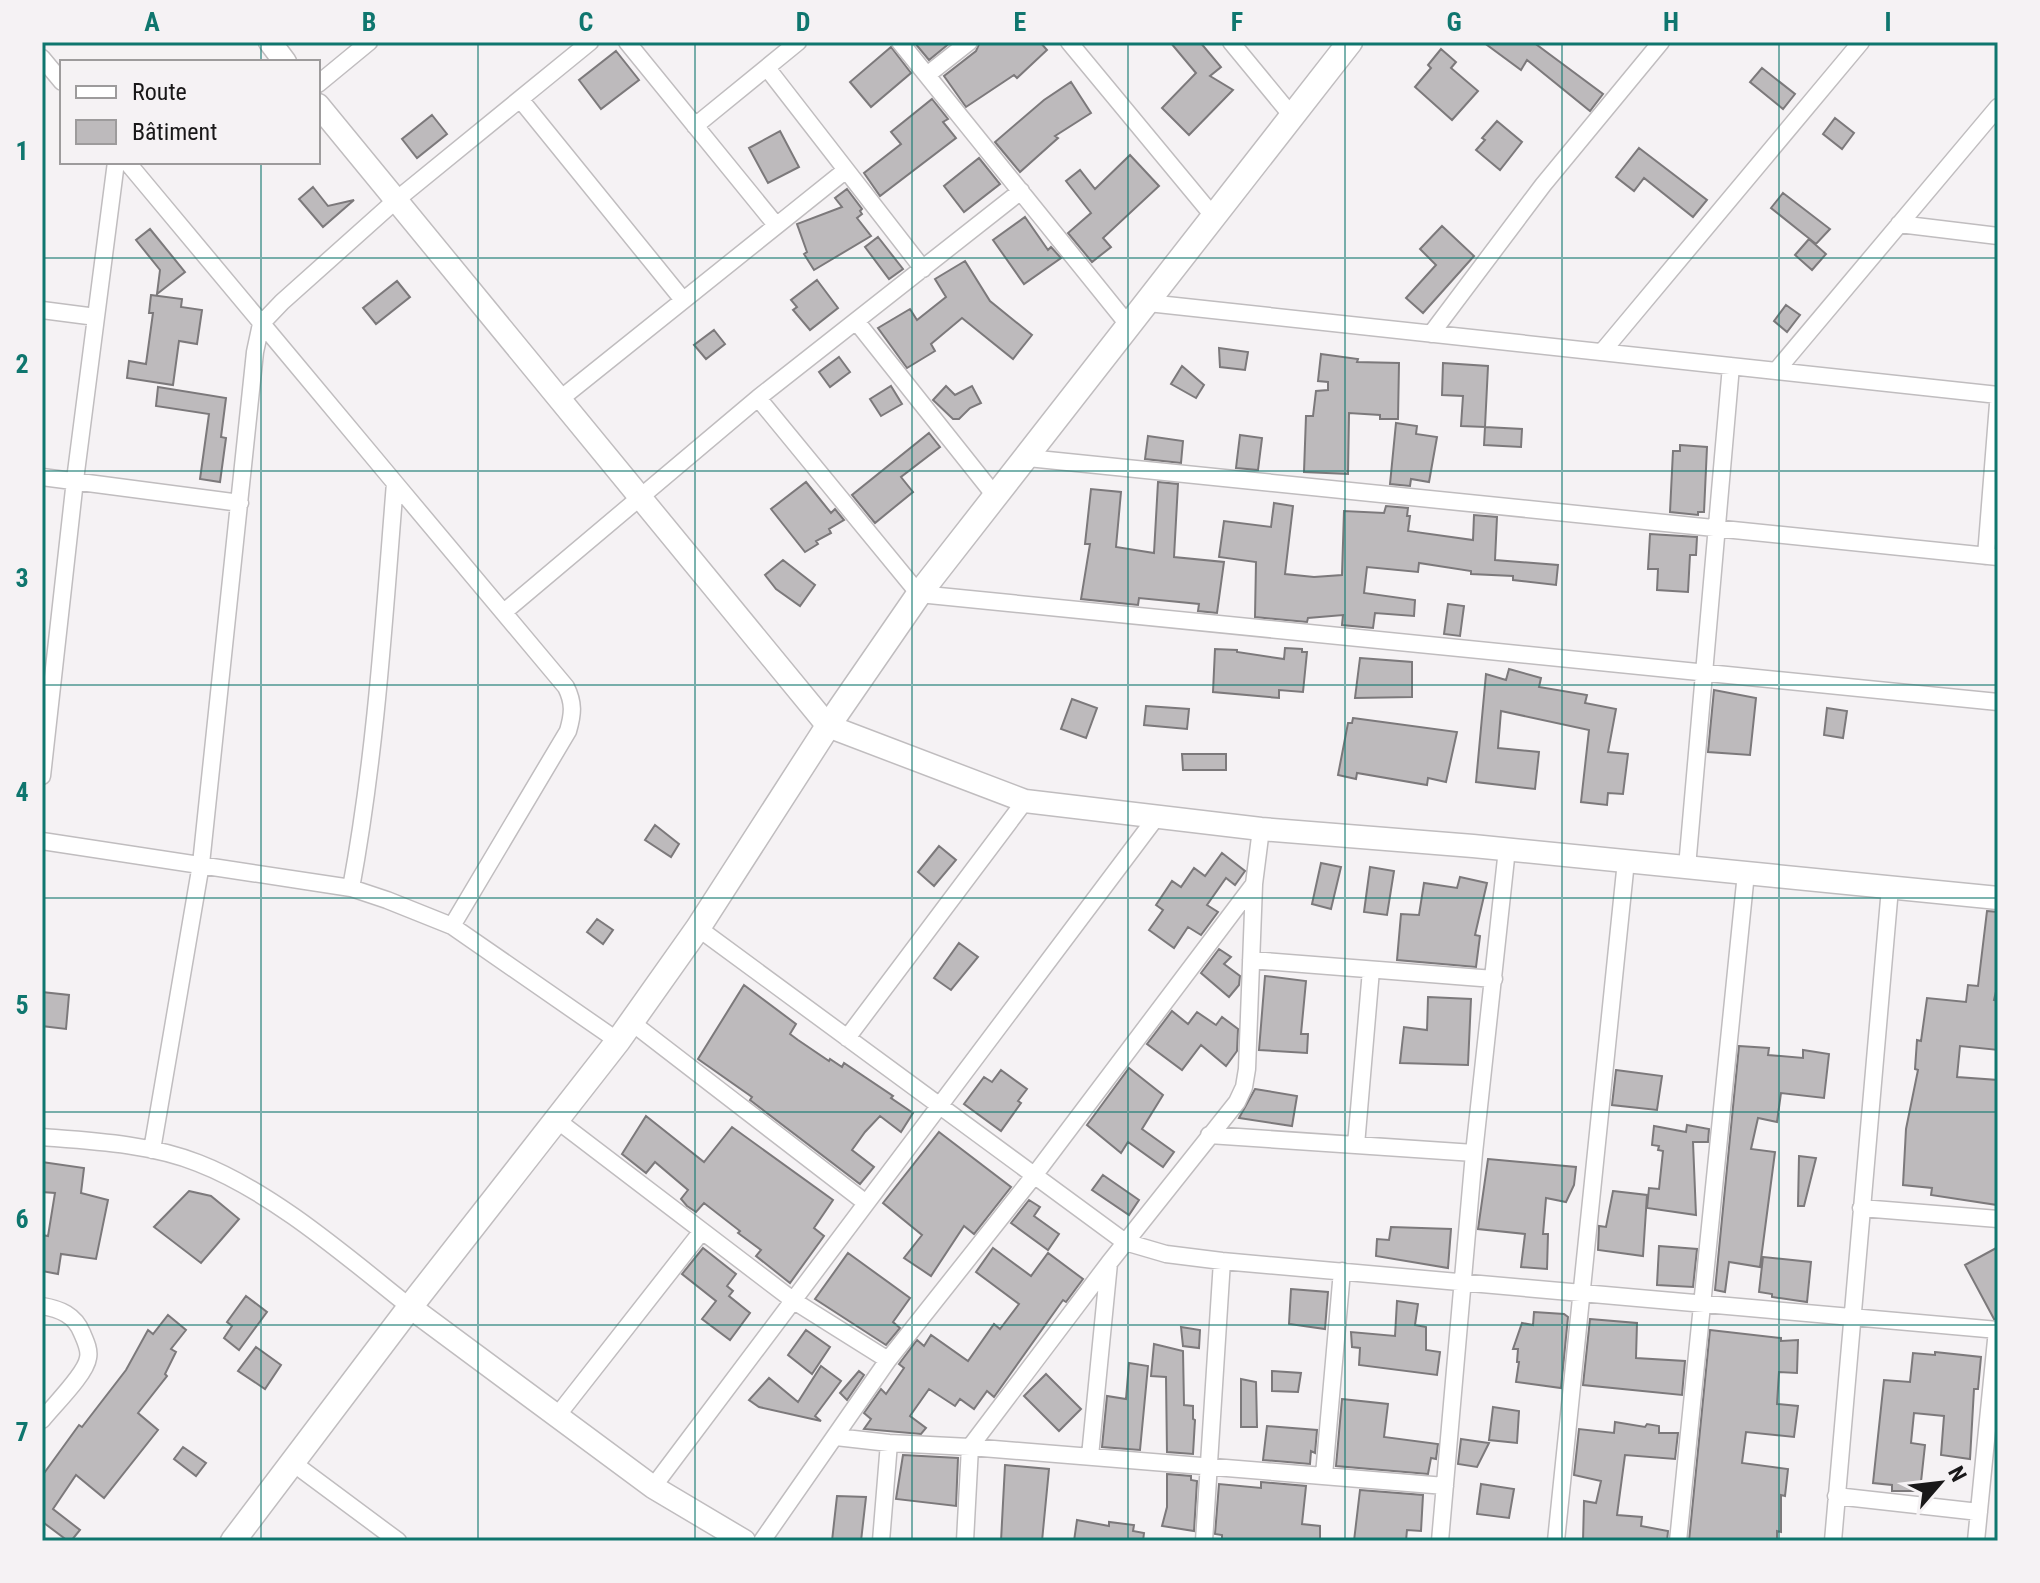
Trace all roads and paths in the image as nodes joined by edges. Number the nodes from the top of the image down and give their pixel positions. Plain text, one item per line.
1 (270, 42) edge
2 (369, 42) edge
3 (590, 42) edge
4 (627, 42) edge
5 (798, 42) edge
6 (900, 42) edge
7 (969, 42) edge
8 (1069, 42) edge
9 (1231, 42) edge
10 (1350, 42) edge
11 (1661, 42) edge
12 (1861, 42) edge
13 (42, 58) edge
14 (284, 60) edge
15 (767, 68) junction
16 (927, 75) junction
17 (60, 80) edge
18 (320, 82) edge
19 (520, 99) junction
20 (320, 107) edge
21 (1998, 107) edge
22 (1292, 116) junction
23 (695, 126) junction
24 (116, 164) edge
25 (129, 164) edge
26 (846, 170) junction
27 (1021, 191) junction
28 (395, 201) junction
29 (1214, 217) junction
30 (1899, 224) junction
31 (776, 225) junction
32 (1998, 236) edge
33 (923, 269) junction
34 (683, 300) junction
35 (1148, 303) junction
36 (42, 310) edge
37 (96, 317) junction
38 (856, 321) junction
39 (261, 324) junction
40 (1130, 327) junction
41 (1431, 334) junction
42 (1602, 352) junction
43 (1731, 366) junction
44 (1776, 371) junction
45 (1998, 395) edge
46 (758, 398) junction
47 (559, 400) junction
48 (1998, 404) edge
49 (1028, 458) junction
50 (42, 477) edge
51 (75, 480) junction
52 (395, 483) junction
53 (639, 496) junction
54 (996, 497) junction
55 (240, 503) junction
56 (1717, 528) junction
57 (1992, 556) edge
58 (919, 594) junction
59 (504, 612) junction
60 (1704, 673) junction
61 (1998, 702) edge
62 (828, 726) junction
63 (42, 776) edge
64 (1025, 801) junction
65 (1158, 815) junction
66 (1261, 829) junction
67 (42, 841) edge
68 (1507, 849) junction
69 (1626, 861) junction
70 (201, 864) junction
71 (1687, 867) junction
72 (1746, 873) junction
73 (1254, 884) junction
74 (351, 888) junction
75 (1890, 888) junction
76 (1998, 898) edge
77 (452, 926) junction
78 (698, 928) junction
79 (1251, 960) junction
80 (1371, 970) junction
81 (1494, 979) junction
82 (624, 1032) junction
83 (847, 1038) junction
84 (940, 1105) junction
85 (558, 1121) junction
86 (1209, 1135) junction
87 (42, 1137) edge
88 (1356, 1145) junction
89 (152, 1150) junction
90 (1474, 1153) junction
91 (1033, 1177) junction
92 (866, 1203) junction
93 (1861, 1208) junction
94 (1998, 1219) edge
95 (702, 1231) junction
96 (1125, 1242) junction
97 (1222, 1261) junction
98 (1109, 1263) junction
99 (1342, 1271) junction
100 (1462, 1281) junction
101 (1582, 1292) junction
102 (794, 1301) junction
103 (1703, 1302) junction
104 (42, 1306) edge
105 (410, 1307) junction
106 (1852, 1316) junction
107 (1998, 1330) edge
108 (888, 1360) junction
109 (557, 1416) junction
110 (42, 1420) edge
111 (836, 1437) junction
112 (889, 1443) junction
113 (970, 1447) junction
114 (1090, 1456) junction
115 (293, 1463) junction
116 (1209, 1466) junction
117 (1991, 1467) edge
118 (1324, 1475) junction
119 (1445, 1486) junction
120 (653, 1487) junction
121 (1836, 1496) junction
122 (1979, 1512) junction
123 (233, 1541) edge
124 (398, 1541) edge
125 (744, 1541) edge
126 (762, 1541) edge
127 (881, 1541) edge
128 (965, 1541) edge
129 (1204, 1541) edge
130 (1440, 1541) edge
131 (1556, 1541) edge
132 (1678, 1541) edge
133 (1833, 1541) edge
134 (1976, 1541) edge

1 - 14 street
2 - 18 street
3 - 19 street
4 - 23 street
5 - 15 street
6 - 16 street
7 - 16 street
8 - 29 street
9 - 22 street
10 - 22 main road
11 - 41 street
12 - 42 street
13 - 17 street
15 - 23 street
15 - 26 street
16 - 27 street
19 - 28 street
19 - 34 street
20 - 28 street
21 - 30 street
22 - 29 main road
23 - 31 street
24 - 37 street
25 - 39 street
26 - 31 street
26 - 33 street
27 - 33 street
27 - 40 street
28 - 39 street
28 - 47 street
29 - 35 main road
30 - 32 street
30 - 44 street
31 - 34 street
33 - 38 street
34 - 47 street
35 - 40 main road
35 - 41 street
36 - 37 street
37 - 51 street
38 - 46 street
38 - 54 street
39 - 52 street
39 - 55 street
40 - 49 main road
41 - 42 street
42 - 43 street
43 - 44 street
43 - 56 street
44 - 45 street
46 - 53 street
46 - 58 street
47 - 53 street
48 - 57 street
49 - 54 main road
49 - 56 street
50 - 51 street
51 - 55 street
51 - 63 street
52 - 59 street
52 - 74 street
53 - 59 street
53 - 62 street
54 - 58 main road
55 - 70 street
56 - 57 street
56 - 60 street
58 - 60 street
58 - 62 main road
59 - 77 street
60 - 61 street
60 - 71 street
62 - 64 street
62 - 78 main road
64 - 65 street
64 - 83 street
65 - 66 street
65 - 84 street
66 - 68 street
66 - 73 street
67 - 70 street
68 - 69 street
68 - 81 street
69 - 71 street
69 - 101 street
70 - 74 street
70 - 89 street
71 - 72 street
72 - 75 street
72 - 103 street
73 - 79 street
73 - 91 street
74 - 77 street
75 - 76 street
75 - 93 street
77 - 82 street
78 - 82 main road
78 - 83 street
79 - 80 street
79 - 86 street
80 - 81 street
80 - 88 street
81 - 90 street
82 - 85 main road
82 - 92 street
83 - 84 street
84 - 91 street
84 - 92 street
85 - 95 street
85 - 105 main road
86 - 88 street
86 - 96 street
87 - 89 street
88 - 90 street
89 - 105 street
90 - 100 street
91 - 96 street
91 - 108 street
92 - 102 street
93 - 94 street
93 - 106 street
95 - 102 street
95 - 109 street
96 - 97 street
96 - 98 street
97 - 99 street
97 - 116 street
98 - 113 street
98 - 114 street
99 - 100 street
99 - 118 street
100 - 101 street
100 - 119 street
101 - 103 street
101 - 131 street
102 - 108 street
102 - 120 street
103 - 106 street
103 - 132 street
104 - 110 street
105 - 109 street
105 - 115 main road
106 - 107 street
106 - 121 street
107 - 117 street
108 - 111 street
109 - 120 street
111 - 112 street
111 - 126 street
112 - 113 street
112 - 127 street
113 - 114 street
113 - 128 street
114 - 116 street
115 - 123 main road
115 - 124 street
116 - 118 street
116 - 129 street
117 - 122 street
118 - 119 street
119 - 130 street
120 - 125 street
121 - 122 street
121 - 133 street
122 - 134 street

